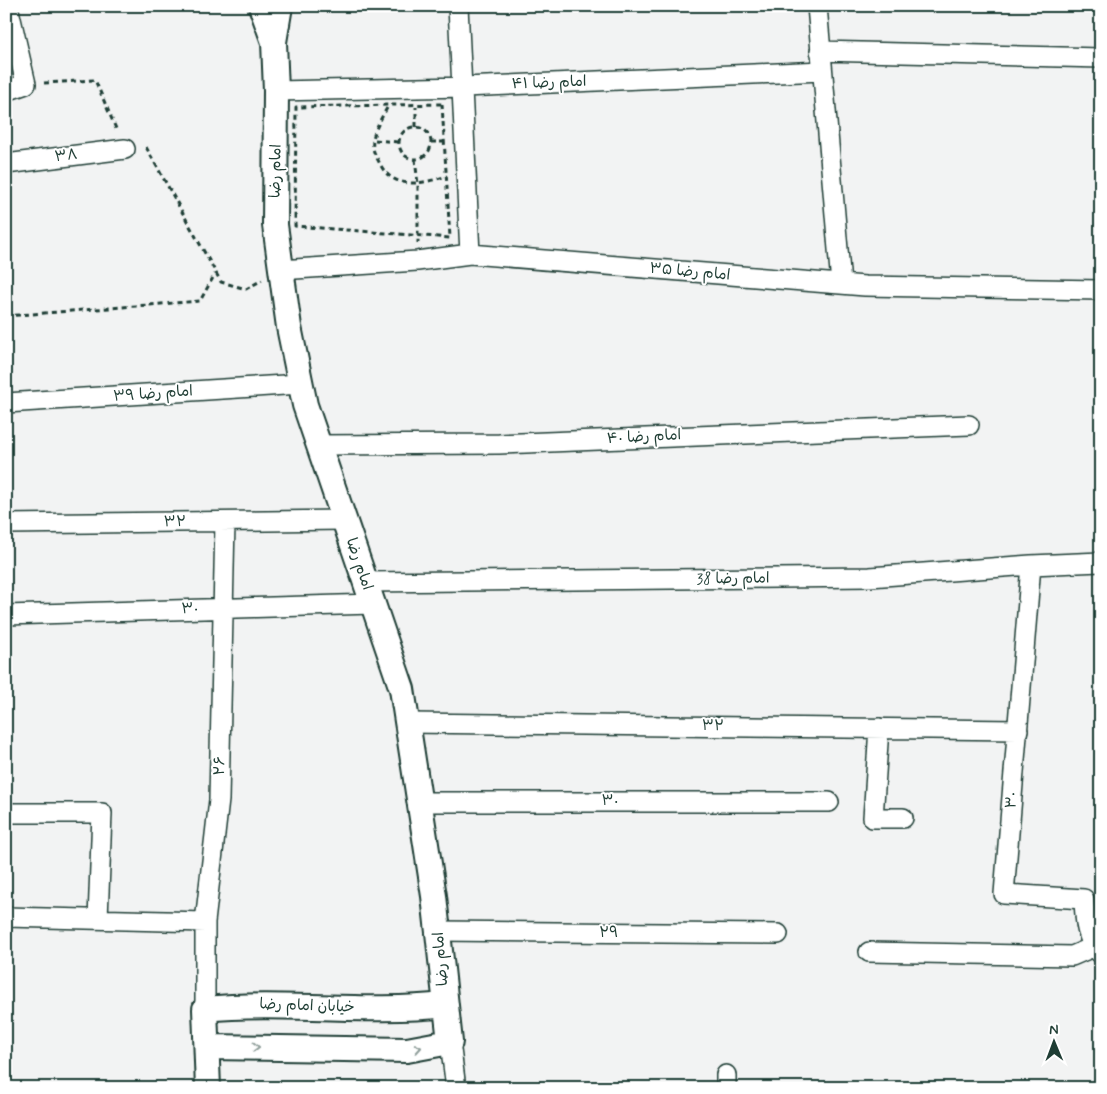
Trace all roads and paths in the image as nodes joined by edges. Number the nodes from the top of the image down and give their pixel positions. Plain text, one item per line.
1 (8, 6) edge
2 (261, 6) edge
3 (280, 6) edge
4 (458, 6) edge
5 (817, 6) edge
6 (274, 42) junction
7 (820, 51) junction
8 (1101, 58) edge
9 (822, 72) junction
10 (26, 84) junction
11 (464, 87) junction
12 (6, 91) edge
13 (276, 91) junction
14 (392, 97) junction
15 (374, 140) junction
16 (399, 142) junction
17 (125, 149) junction
18 (415, 158) junction
19 (6, 164) edge
20 (467, 168) junction
21 (446, 177) junction
22 (418, 184) junction
23 (418, 235) junction
24 (470, 254) junction
25 (417, 261) junction
26 (280, 270) junction
27 (215, 273) junction
28 (841, 284) junction
29 (1101, 290) edge
30 (6, 316) edge
31 (300, 384) junction
32 (6, 403) edge
33 (969, 425) dead end
34 (318, 445) junction
35 (344, 520) junction
36 (225, 522) junction
37 (6, 524) edge
38 (1101, 562) edge
39 (1031, 565) junction
40 (365, 582) junction
41 (373, 604) junction
42 (224, 608) junction
43 (6, 615) edge
44 (408, 723) junction
45 (879, 728) junction
46 (1018, 730) junction
47 (421, 802) junction
48 (829, 802) dead end
49 (6, 813) edge
50 (903, 818) dead end
51 (6, 916) edge
52 (98, 919) junction
53 (206, 922) junction
54 (439, 931) junction
55 (778, 934) dead end
56 (1097, 951) edge
57 (869, 952) dead end
58 (445, 1005) junction
59 (206, 1009) junction
60 (450, 1042) junction
61 (207, 1047) junction
62 (208, 1088) edge
63 (456, 1088) edge

1 - 10 street
2 - 6 street
3 - 6 street
4 - 11 street
5 - 7 street
6 - 13 street, امام رضا
7 - 8 street
7 - 9 street
9 - 11 street, امام رضا ۴۱
9 - 28 street
10 - 12 street
10 - 17 path
11 - 14 street, امام رضا ۴۱
11 - 20 street
13 - 14 street, امام رضا ۴۱
13 - 26 street, امام رضا
14 - 15 path
14 - 21 path
14 - 23 path
15 - 16 path
15 - 22 path
16 - 18 path
16 - 18 path
17 - 19 street, ۳۸
17 - 27 path
18 - 22 path
20 - 21 path
20 - 24 street
21 - 22 path
21 - 23 path
22 - 23 path
23 - 25 path
24 - 25 street, امام رضا ۳۵
24 - 28 street, امام رضا ۳۵
25 - 26 street, امام رضا ۳۵
26 - 27 path
26 - 31 street, امام رضا
27 - 30 path
28 - 29 street, امام رضا ۳۵
31 - 32 street, امام رضا ۳۹
31 - 34 street, امام رضا
33 - 34 street, امام رضا ۴۰
34 - 35 street, امام رضا
35 - 36 street, ۳۲
35 - 40 street, امام رضا
36 - 37 street, ۳۲
36 - 42 street, ۲۶
38 - 39 street, امام رضا 38
39 - 40 street, امام رضا 38
39 - 46 street, ۳۰
40 - 41 street, امام رضا
41 - 42 street, ۳۰
41 - 44 street, امام رضا
42 - 43 street, ۳۰
42 - 53 street, ۲۶
44 - 45 street, ۳۲
44 - 47 street, امام رضا
45 - 46 street, ۳۲
45 - 50 street
46 - 56 street, ۳۰
47 - 48 street, ۳۰
47 - 54 street, امام رضا
49 - 52 street
51 - 52 street
52 - 53 street
53 - 59 street, ۲۶
54 - 55 street, ۲۹
54 - 58 street, امام رضا
56 - 57 street
58 - 59 street, خیابان امام رضا
58 - 60 street, امام رضا
59 - 61 street
61 -> 60 street
60 - 63 street, امام رضا
61 - 62 street

